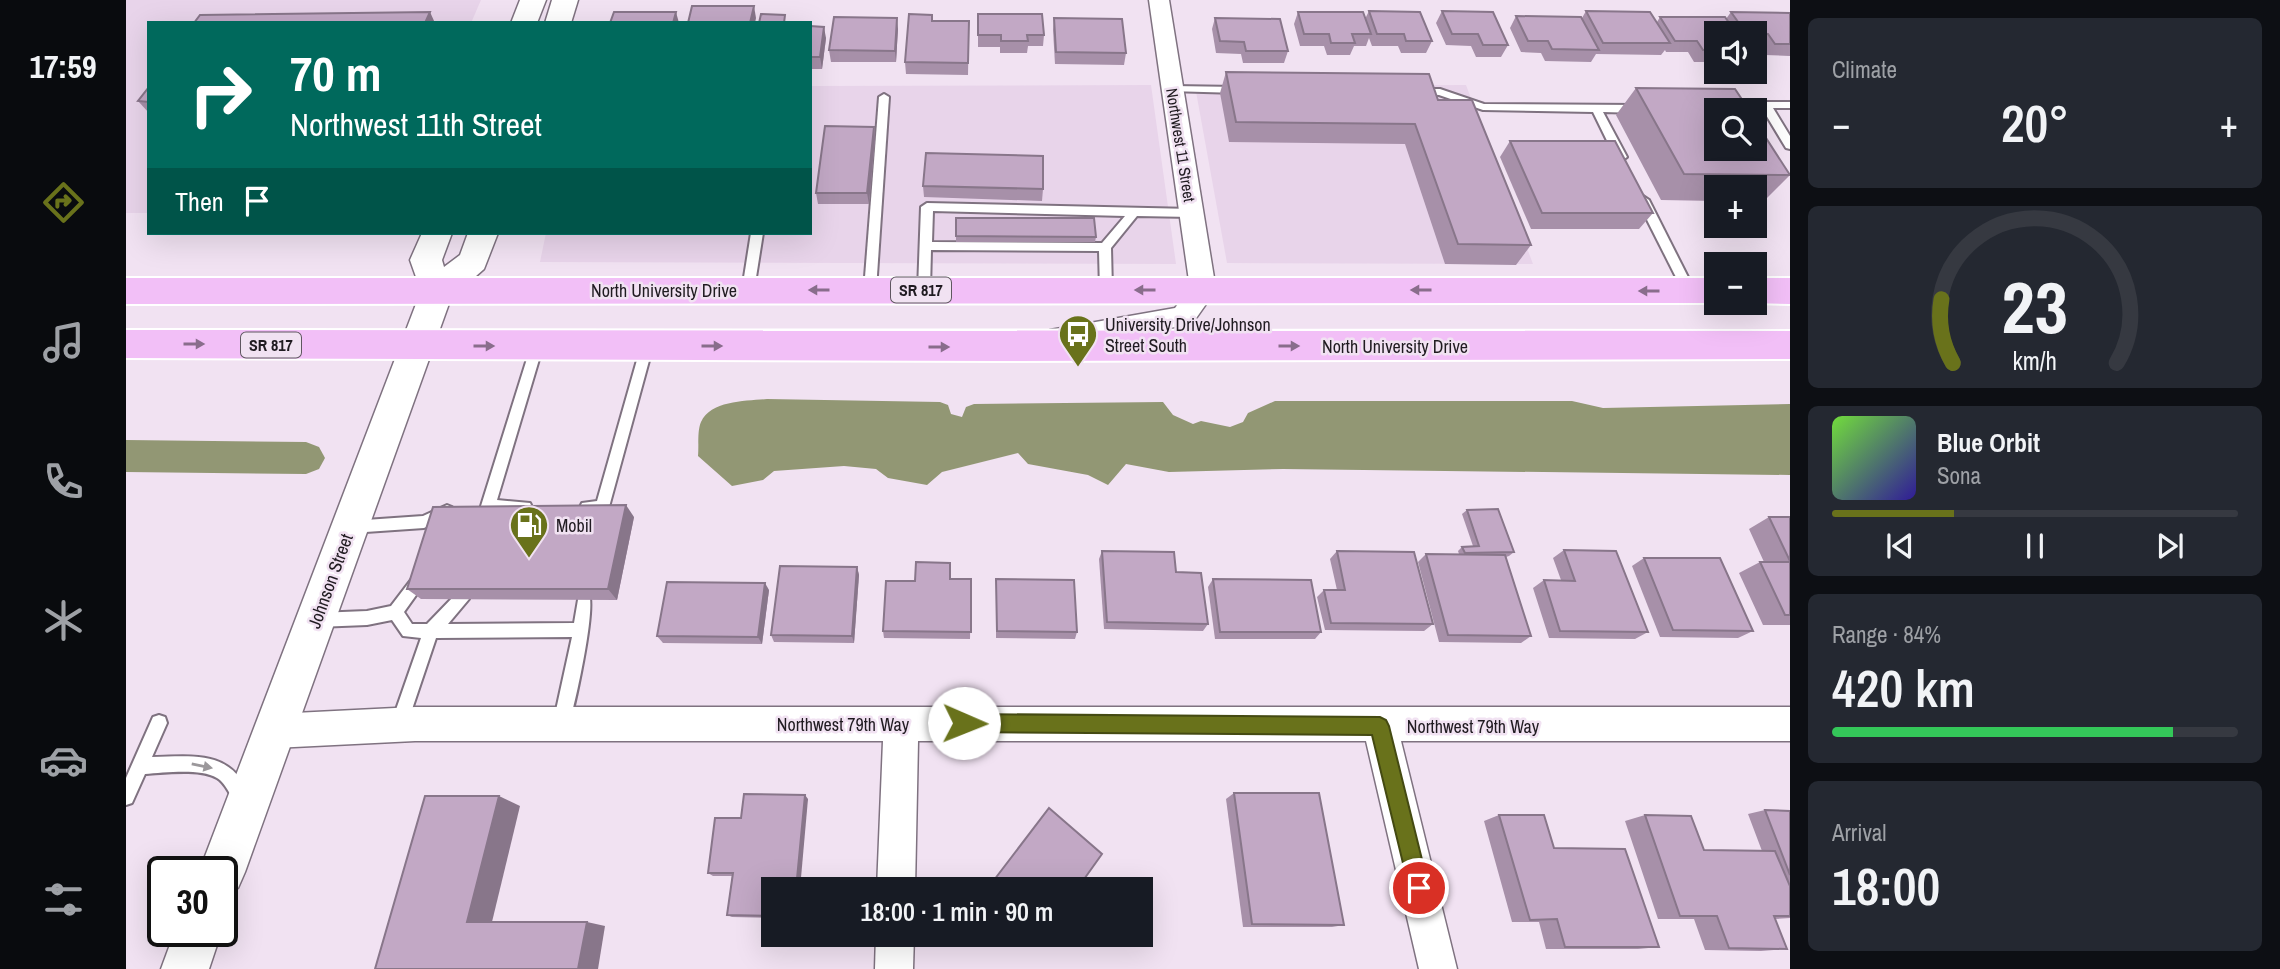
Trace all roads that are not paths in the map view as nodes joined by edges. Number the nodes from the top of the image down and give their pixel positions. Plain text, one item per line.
1 (533, 0) edge
2 (565, 0) edge
3 (1159, 0) edge
4 (525, 21) edge
5 (559, 21) edge
6 (1173, 89) junction
7 (1253, 90) edge
8 (1400, 92) edge
9 (884, 97) dead end
10 (1790, 105) edge
11 (1596, 108) junction
12 (1647, 109) edge
13 (1790, 145) edge
14 (1626, 167) edge
15 (1638, 191) edge
16 (1135, 211) junction
17 (1192, 213) junction
18 (436, 235) edge
19 (482, 235) edge
20 (757, 235) edge
21 (926, 246) junction
22 (1105, 247) junction
23 (748, 290) junction
24 (870, 290) junction
25 (924, 290) junction
26 (1107, 290) junction
27 (1203, 290) junction
28 (126, 291) edge
29 (437, 291) junction
30 (1703, 291) edge
31 (1767, 291) edge
32 (1790, 291) edge
33 (126, 344) edge
34 (416, 345) junction
35 (537, 345) junction
36 (1790, 345) edge
37 (647, 346) junction
38 (1000, 347) junction
39 (538, 507) edge
40 (576, 507) edge
41 (478, 510) junction
42 (349, 527) junction
43 (427, 561) edge
44 (461, 599) edge
45 (584, 599) edge
46 (395, 612) junction
47 (315, 620) junction
48 (431, 630) junction
49 (581, 630) junction
50 (159, 723) dead end
51 (399, 724) junction
52 (901, 724) junction
53 (1790, 724) edge
54 (561, 726) junction
55 (1380, 726) junction
56 (274, 732) junction
57 (140, 766) junction
58 (126, 797) edge
59 (247, 804) junction
60 (228, 856) edge
61 (896, 877) edge
62 (193, 947) edge
63 (895, 947) edge
64 (185, 969) edge
65 (894, 969) edge
66 (1438, 969) edge

1 - 4 street
2 - 5 street
3 - 6 street, Northwest 11 Street
6 - 7 lane
6 - 17 street, Northwest 11 Street
8 - 11 lane
9 - 24 lane
10 - 13 lane
11 - 12 lane
11 - 14 lane
15 - 30 lane
16 - 17 lane
16 - 21 lane
16 - 22 lane
17 - 27 street, Northwest 11 Street
18 - 29 street
19 - 29 street, Johnson Street
20 - 23 lane
21 - 22 lane
21 - 25 lane
22 - 26 lane
24 -> 23 main road, North University Drive / SR 817
23 - 29 main road, North University Drive / SR 817
24 - 25 main road, North University Drive / SR 817
25 - 26 main road, North University Drive / SR 817
27 -> 26 main road, North University Drive / SR 817
30 -> 27 main road, North University Drive / SR 817
27 - 38 street, North University Drive
28 - 29 main road, North University Drive / SR 817
29 - 34 street, Johnson Street
31 - 32 main road
33 -> 34 main road, North University Drive / SR 817
34 -> 35 main road, North University Drive / SR 817
34 - 42 street, Johnson Street
35 - 37 main road, North University Drive / SR 817
35 - 41 lane
38 -> 36 main road, North University Drive / SR 817
37 -> 38 main road, North University Drive / SR 817
37 - 40 lane
39 - 41 lane
41 - 42 lane
42 - 47 street, Johnson Street
43 - 46 lane
44 - 48 lane
45 - 49 lane
46 - 47 lane
46 - 48 lane
47 - 56 street, Johnson Street
48 - 49 lane
48 - 51 lane
49 - 54 lane
50 - 57 lane
51 - 54 street, Northwest 79th Way
51 - 56 street, Northwest 79th Way
52 - 54 street, Northwest 79th Way
52 - 55 street, Northwest 79th Way
52 - 61 street
53 - 55 street, Northwest 79th Way
55 - 66 street
56 - 59 street, Johnson Street
57 - 58 lane
57 -> 59 lane
59 - 60 street, Johnson Street
62 - 64 street
63 - 65 street

